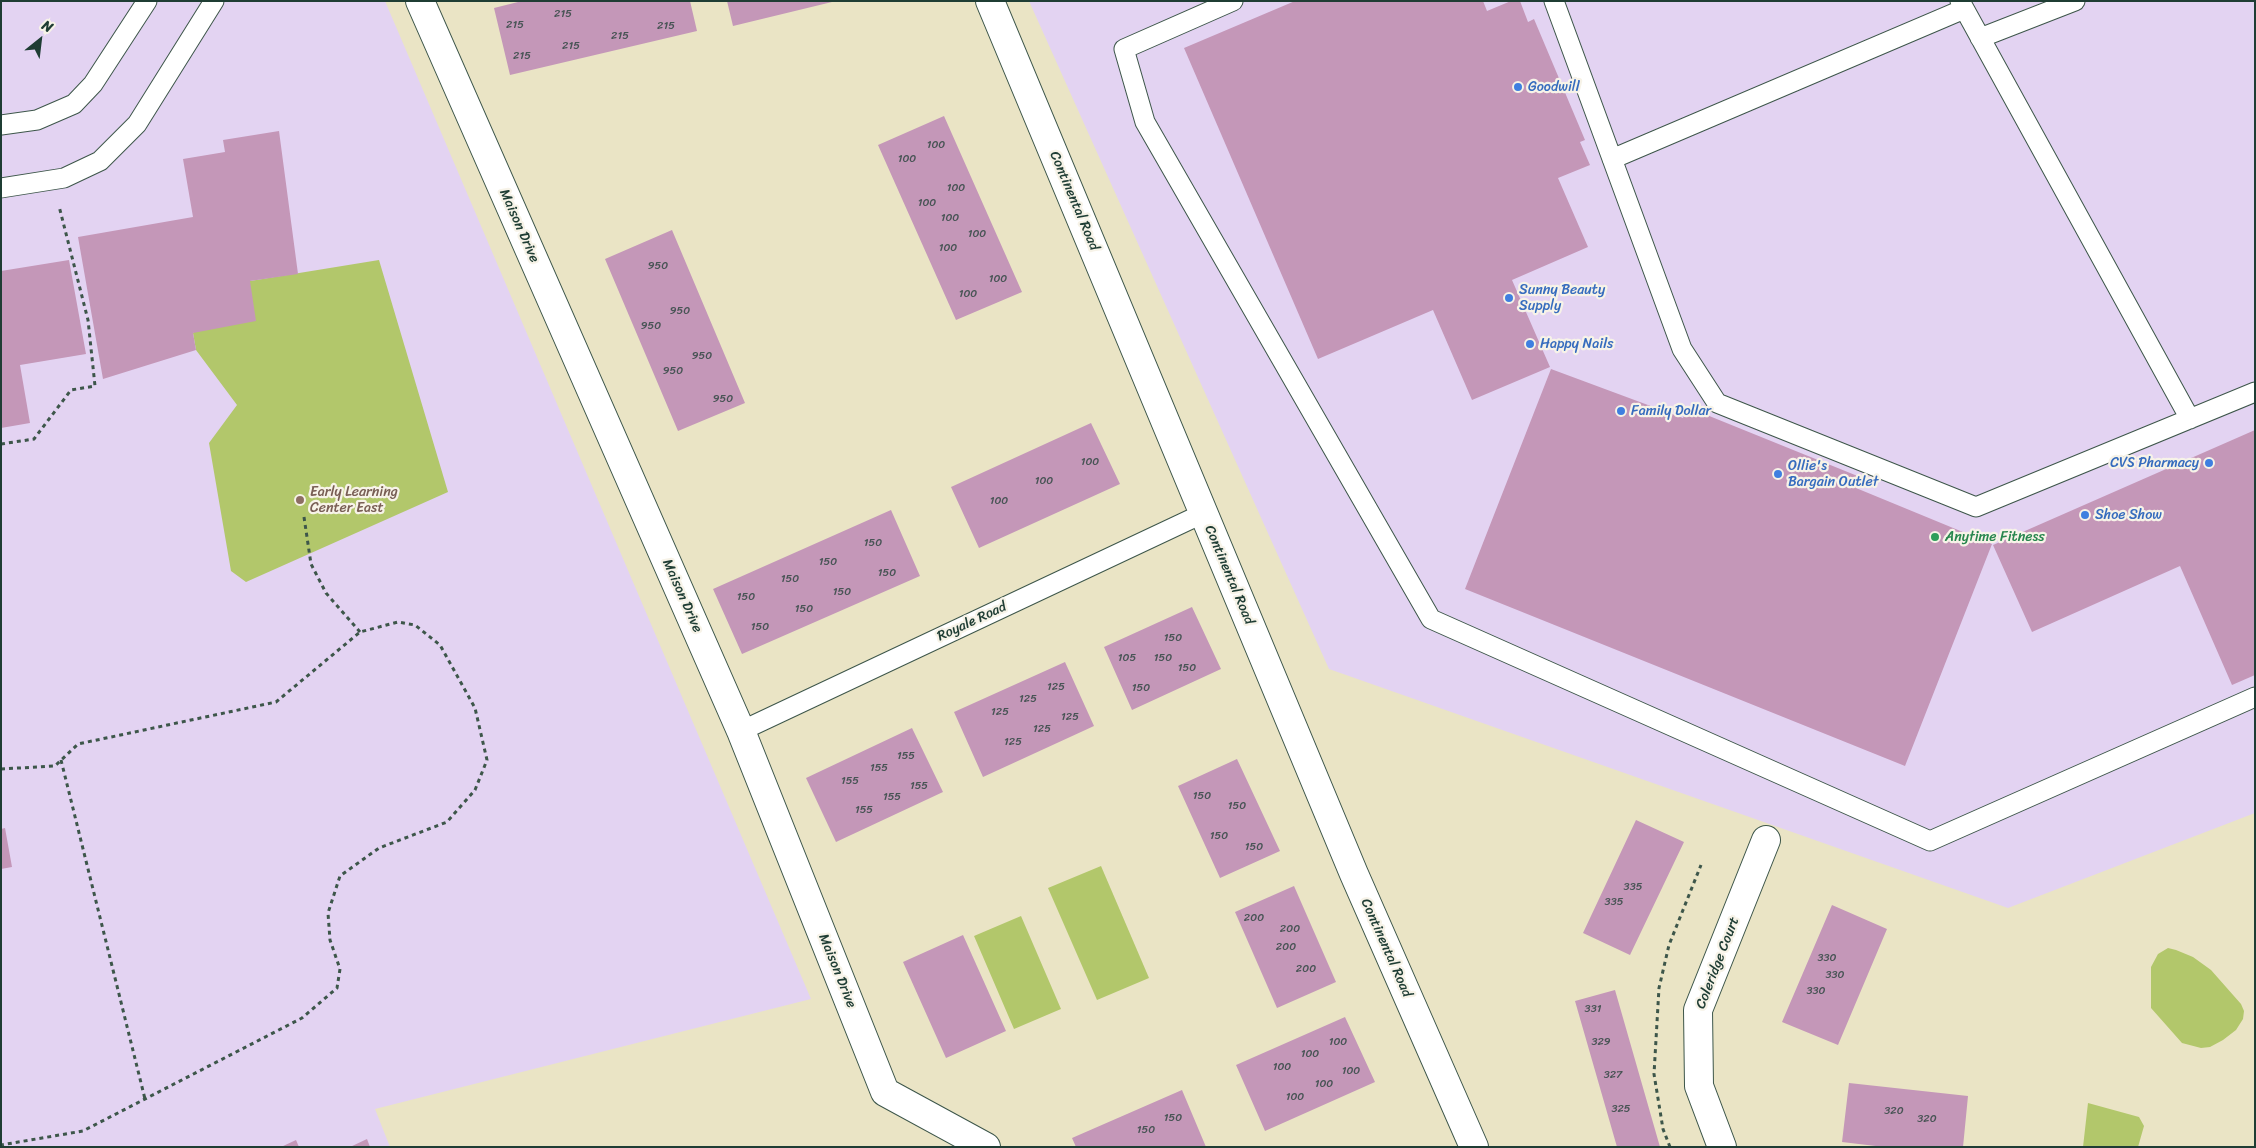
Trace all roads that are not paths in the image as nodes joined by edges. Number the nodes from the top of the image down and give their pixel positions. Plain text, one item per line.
1 (147, 1) edge
2 (214, 1) edge
3 (420, 1) edge
4 (990, 1) edge
5 (1234, 1) edge
6 (1554, 1) edge
7 (2075, 1) edge
8 (1962, 5) edge
9 (1980, 38) junction
10 (1, 125) edge
11 (1612, 159) junction
12 (1, 188) edge
13 (2255, 392) edge
14 (2190, 419) junction
15 (1204, 513) junction
16 (2255, 697) edge
17 (741, 731) junction
18 (1766, 840) dead end
19 (986, 1147) edge
20 (1474, 1147) edge
21 (1722, 1147) edge

1 - 10 lane
2 - 12 lane
3 - 17 street, Maison Drive
4 - 15 street, Continental Road
5 - 16 lane
6 - 11 lane
7 - 9 lane
8 - 9 lane
8 - 11 lane
9 - 14 lane
11 - 14 lane
13 - 14 lane
15 - 17 lane, Royale Road
15 - 20 street, Continental Road
17 - 19 street, Maison Drive
18 - 21 street, Coleridge Court

